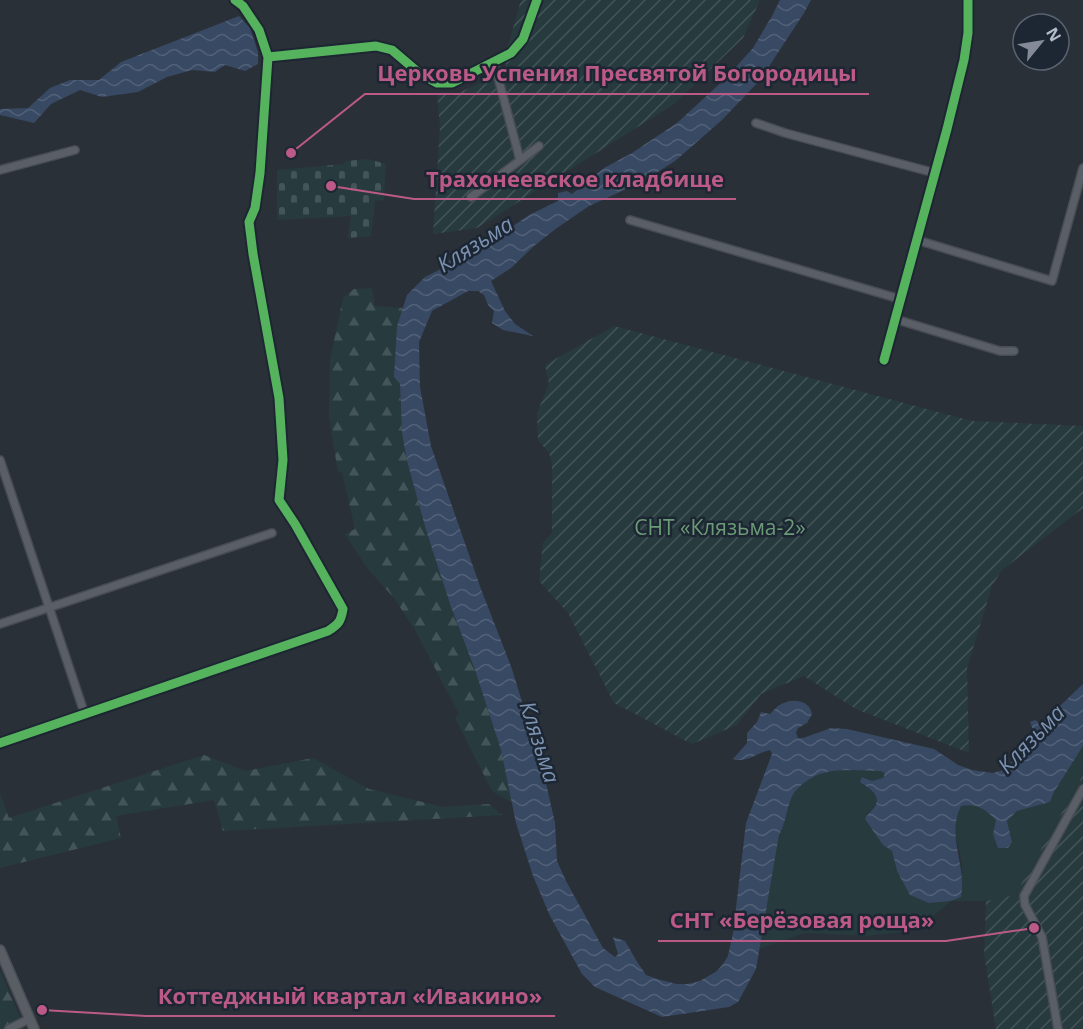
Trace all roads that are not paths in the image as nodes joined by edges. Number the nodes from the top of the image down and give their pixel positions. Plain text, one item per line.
1 (235, 0) edge
2 (537, 0) edge
3 (968, 0) edge
4 (268, 57) junction
5 (494, 62) junction
6 (756, 123) dead end
7 (539, 146) dead end
8 (75, 150) dead end
9 (520, 160) junction
10 (1083, 168) edge
11 (0, 170) edge
12 (934, 174) junction
13 (471, 197) dead end
14 (630, 220) dead end
15 (916, 240) junction
16 (900, 299) junction
17 (895, 319) junction
18 (1014, 351) dead end
19 (884, 360) dead end
20 (0, 460) edge
21 (272, 533) dead end
22 (49, 608) junction
23 (0, 624) edge
24 (85, 715) junction
25 (0, 743) edge
26 (1083, 789) edge
27 (0, 950) edge
28 (29, 1019) junction
29 (9, 1029) edge
30 (34, 1029) edge
31 (1058, 1029) edge

1 - 4 street
2 - 5 street
3 - 12 street
4 - 5 street
4 - 24 street
5 - 9 street
6 - 12 street
7 - 9 street
8 - 11 street
9 - 13 street
10 - 15 street
12 - 15 street
14 - 16 street
15 - 16 street
16 - 17 street
17 - 18 street
17 - 19 street
20 - 22 street
21 - 22 street
22 - 23 street
22 - 24 street
24 - 25 street
26 - 31 street
27 - 28 main road
28 - 29 street
28 - 30 main road

